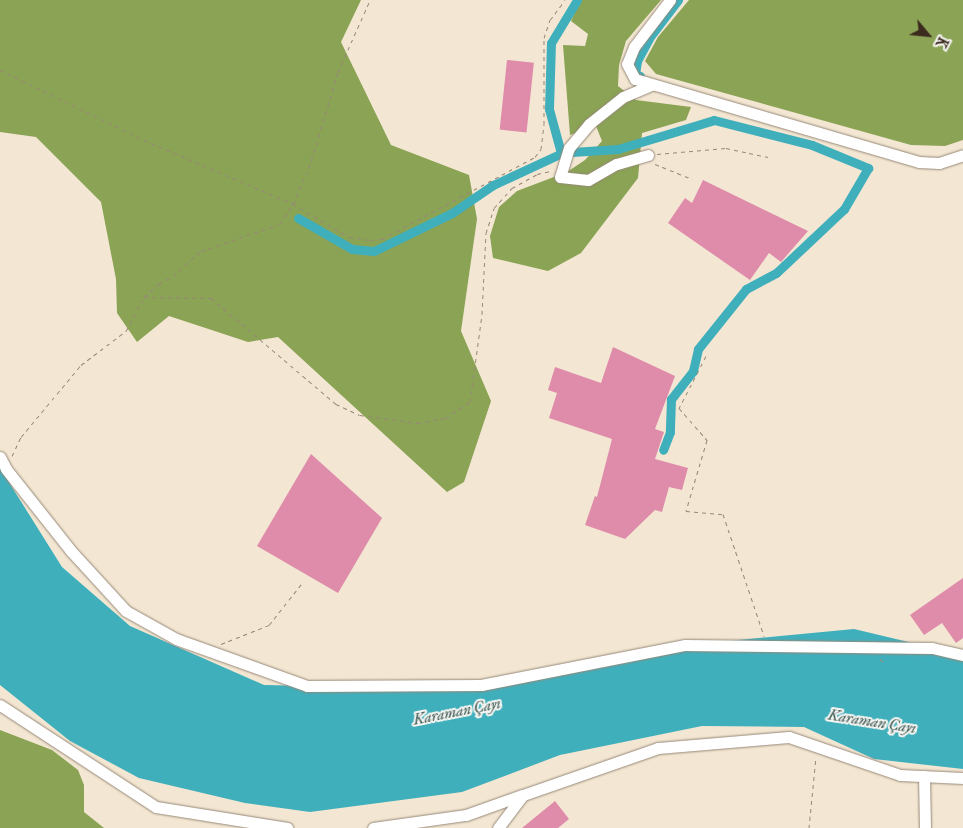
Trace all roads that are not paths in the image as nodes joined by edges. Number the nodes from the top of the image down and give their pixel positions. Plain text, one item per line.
1 (670, 0) edge
2 (651, 85) junction
3 (963, 155) edge
4 (649, 159) road end
5 (0, 457) edge
6 (3, 470) edge
7 (963, 655) edge
8 (0, 705) edge
9 (924, 776) junction
10 (963, 778) edge
11 (523, 795) junction
12 (287, 828) edge
13 (373, 828) edge
14 (498, 828) edge
15 (925, 828) edge

1 - 2 street
2 - 3 street
2 - 4 street
5 - 6 street
6 - 7 street
8 - 12 street
9 - 10 street
9 - 11 street
9 - 15 street
11 - 13 street
11 - 14 street

